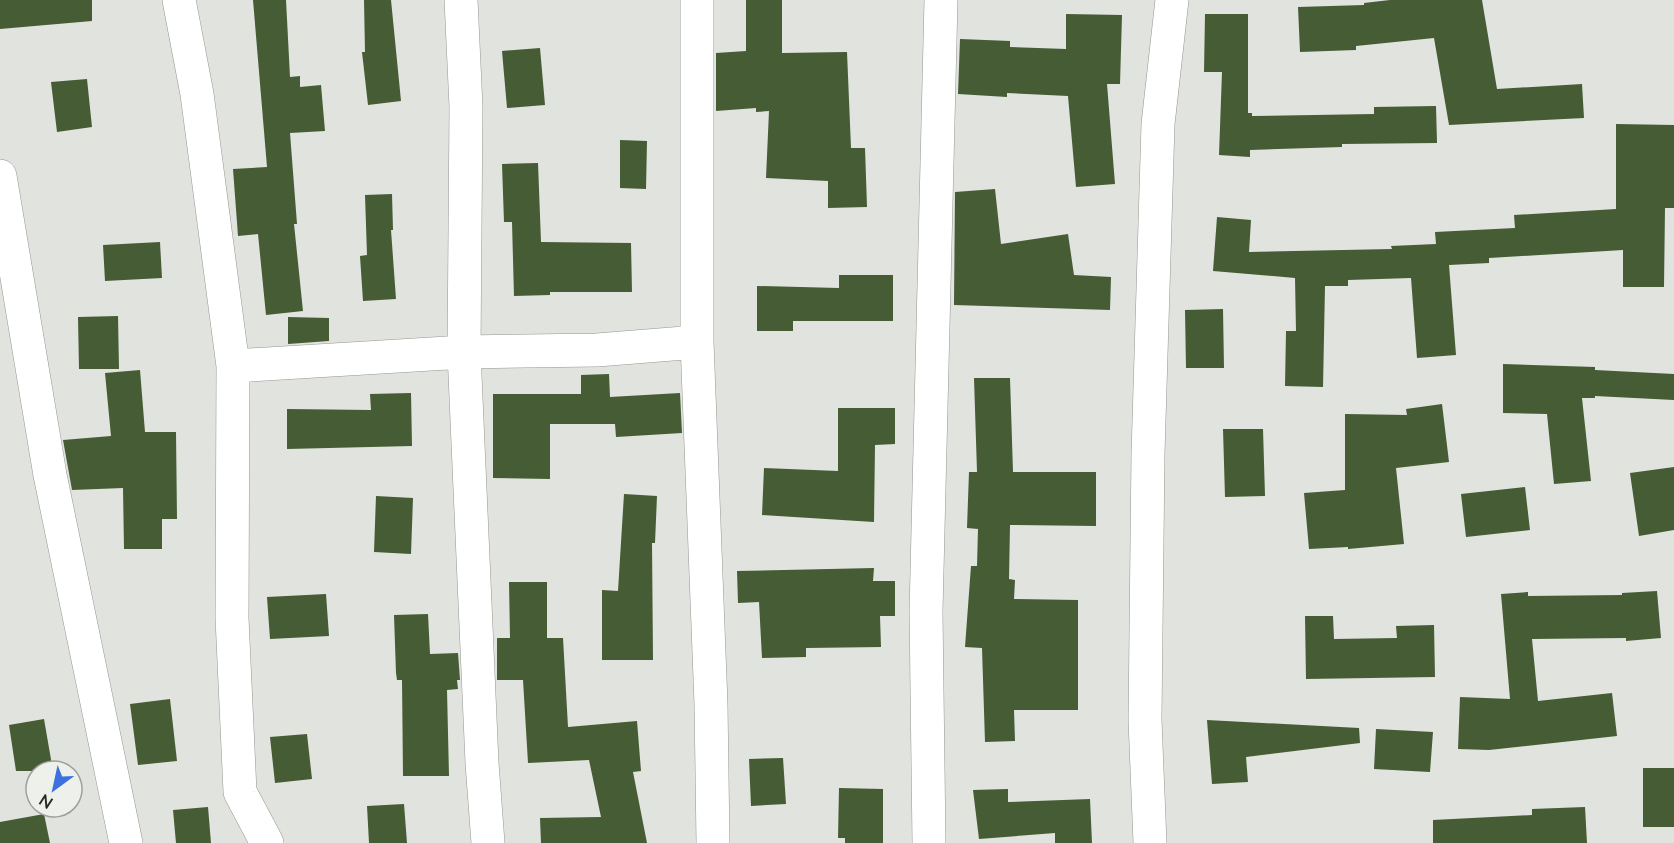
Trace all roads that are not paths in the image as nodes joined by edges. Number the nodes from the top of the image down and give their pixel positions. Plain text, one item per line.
1 (179, 0) edge
2 (461, 0) edge
3 (697, 0) edge
4 (941, 0) edge
5 (1172, 0) edge
6 (0, 176) edge
7 (697, 342) junction
8 (465, 352) junction
9 (233, 366) junction
10 (126, 843) edge
11 (267, 843) edge
12 (488, 843) edge
13 (713, 843) edge
14 (929, 843) edge
15 (1150, 843) edge

1 - 9 street
2 - 8 street
3 - 7 street
4 - 14 street
5 - 15 street
6 - 10 street
7 - 8 street
7 - 13 street
8 - 9 street
8 - 12 street
9 - 11 street

